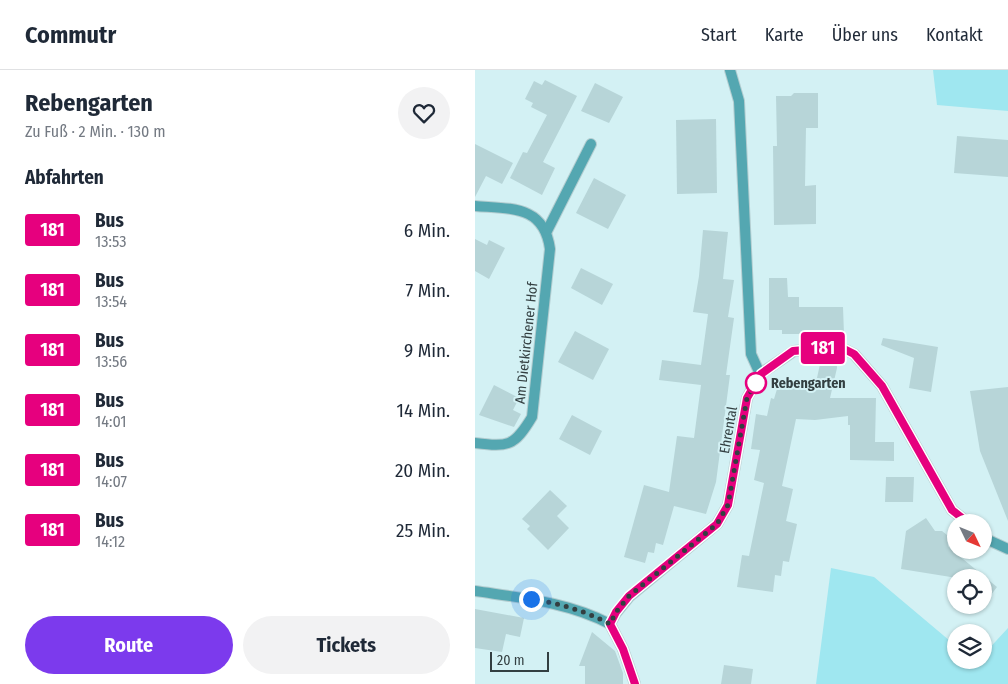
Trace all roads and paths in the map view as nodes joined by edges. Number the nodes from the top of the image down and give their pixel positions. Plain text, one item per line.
1 (730, 70) edge
2 (591, 144) dead end
3 (475, 206) edge
4 (547, 231) junction
5 (761, 374) junction
6 (475, 443) edge
7 (957, 514) edge
8 (993, 542) edge
9 (1008, 549) edge
10 (475, 591) edge
11 (610, 624) junction
12 (635, 684) edge

1 - 5 street
2 - 4 street
3 - 4 street
4 - 6 street, Am Dietkirchener Hof
5 - 7 street, Ehrental
5 - 11 street, Ehrental
8 - 9 street
10 - 11 street
11 - 12 street

